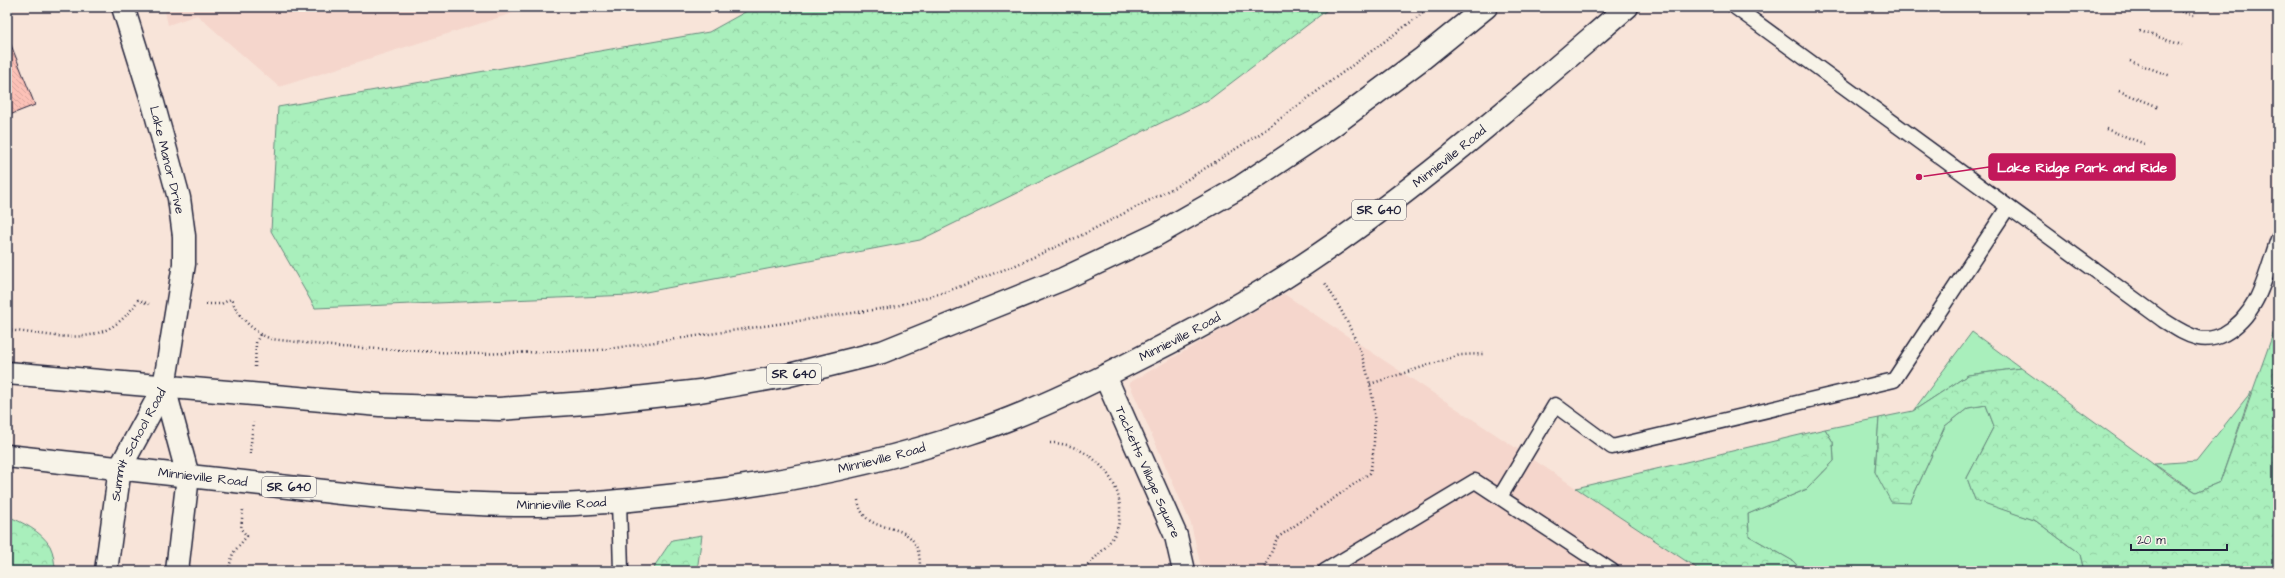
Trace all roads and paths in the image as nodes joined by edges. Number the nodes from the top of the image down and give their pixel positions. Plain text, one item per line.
1 (123, 7) edge
2 (1431, 7) edge
3 (1486, 7) edge
4 (1627, 7) edge
5 (1735, 7) edge
6 (2170, 7) edge
7 (2193, 16) dead end
8 (2140, 31) dead end
9 (2182, 46) dead end
10 (2130, 61) dead end
11 (2171, 76) dead end
12 (2119, 92) dead end
13 (2159, 107) dead end
14 (2106, 128) dead end
15 (2145, 144) dead end
16 (2008, 207) junction
17 (2278, 239) edge
18 (1323, 279) dead end
19 (146, 304) dead end
20 (220, 304) dead end
21 (7, 330) edge
22 (260, 334) junction
23 (256, 342) dead end
24 (1483, 354) dead end
25 (7, 373) edge
26 (1105, 376) junction
27 (1370, 384) junction
28 (164, 387) junction
29 (253, 425) dead end
30 (251, 442) dead end
31 (1050, 443) dead end
32 (7, 456) edge
33 (120, 468) junction
34 (188, 476) junction
35 (1500, 497) junction
36 (858, 500) dead end
37 (620, 501) junction
38 (241, 529) dead end
39 (106, 571) edge
40 (177, 571) edge
41 (228, 571) edge
42 (622, 571) edge
43 (920, 571) edge
44 (1082, 571) edge
45 (1184, 571) edge
46 (1264, 571) edge
47 (1325, 571) edge
48 (1612, 571) edge

1 - 28 main road, Lake Manor Drive
2 - 22 path
3 - 28 main road, SR 640
4 - 26 main road, Minnieville Road / SR 640
5 - 16 lane
6 - 7 path
8 - 9 path
10 - 11 path
12 - 13 path
14 - 15 path
16 - 17 lane
16 - 35 lane
18 - 27 path
19 - 21 path
20 - 22 path
22 - 23 path
24 - 27 path
25 - 28 main road, SR 640
26 - 37 main road, Minnieville Road / SR 640
26 - 45 main road, Tacketts Village Square
27 - 46 path
28 - 33 main road, Summit School Road
28 - 34 main road, Summit School Road
29 - 30 path
31 - 44 path
32 - 33 main road, Minnieville Road / SR 640
33 - 34 main road, Minnieville Road / SR 640
33 - 39 main road, Summit School Road
34 - 37 main road, Minnieville Road / SR 640
34 - 40 main road, Summit School Road
35 - 47 lane
35 - 48 lane
36 - 43 path
37 - 42 lane
38 - 41 path

